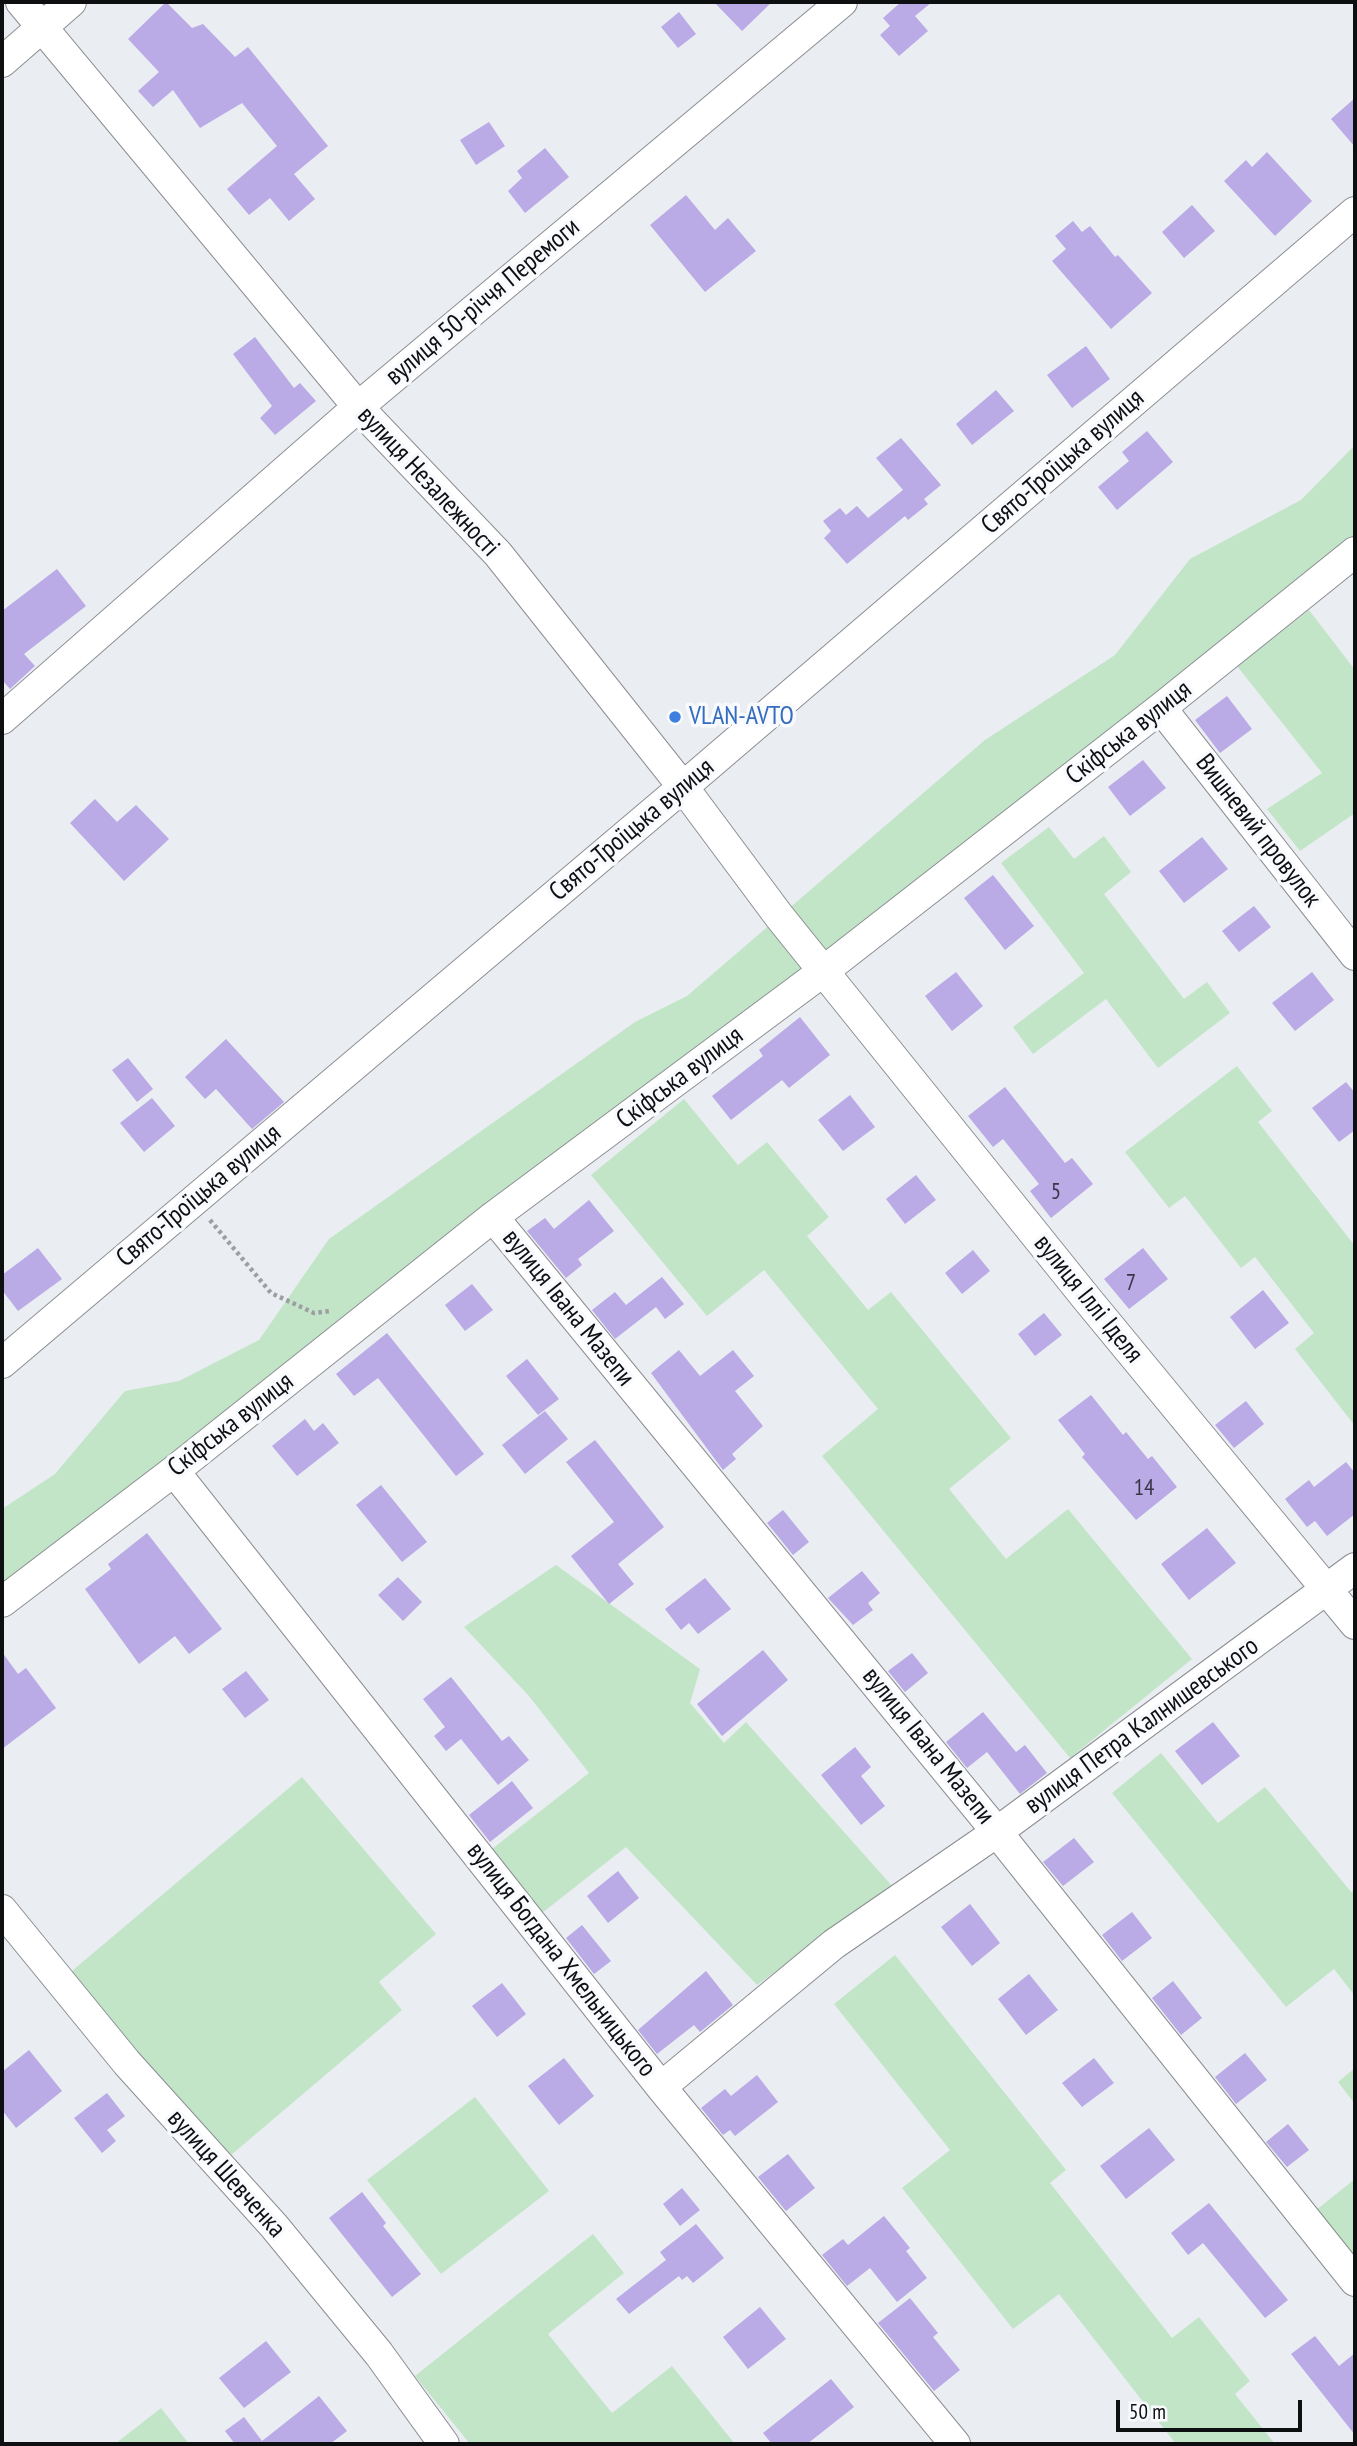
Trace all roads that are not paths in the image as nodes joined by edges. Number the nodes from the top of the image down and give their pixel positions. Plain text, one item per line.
1 (21, 2) edge
2 (71, 2) edge
3 (842, 2) edge
4 (42, 27) junction
5 (2, 62) edge
6 (1355, 212) edge
7 (358, 407) junction
8 (1355, 552) edge
9 (1161, 708) junction
10 (2, 719) edge
11 (683, 787) junction
12 (1355, 955) edge
13 (825, 970) junction
14 (493, 1217) junction
15 (2, 1363) edge
16 (174, 1471) junction
17 (1355, 1568) edge
18 (1328, 1591) junction
19 (2, 1602) edge
20 (1355, 1625) edge
21 (998, 1832) junction
22 (2, 1910) edge
23 (661, 2087) junction
24 (1355, 2281) edge
25 (444, 2444) edge
26 (955, 2444) edge

1 - 4 street, вулиця Незалежності
2 - 4 street
3 - 7 street, вулиця 50-річчя Перемоги
4 - 5 street
4 - 7 street, вулиця Незалежності
6 - 11 street, Свято-Троїцька вулиця
7 - 10 street, вулиця 50-річчя Перемоги
7 - 11 street, вулиця Незалежності
8 - 9 street, Скіфська вулиця
9 - 12 street, Вишневий провулок
9 - 13 street, Скіфська вулиця
11 - 13 street, вулиця Незалежності
11 - 15 street, Свято-Троїцька вулиця
13 - 14 street, Скіфська вулиця
13 - 18 street, вулиця Іллі Іделя
14 - 16 street, Скіфська вулиця
14 - 21 street, вулиця Івана Мазепи
16 - 19 street, Скіфська вулиця
16 - 23 street, вулиця Богдана Хмельницького
17 - 18 street, вулиця Петра Калнишевського
18 - 20 street, вулиця Іллі Іделя
18 - 21 street, вулиця Петра Калнишевського
21 - 23 street, вулиця Петра Калнишевського
21 - 24 street, вулиця Івана Мазепи
22 - 25 street, вулиця Шевченка
23 - 26 street, вулиця Богдана Хмельницького

